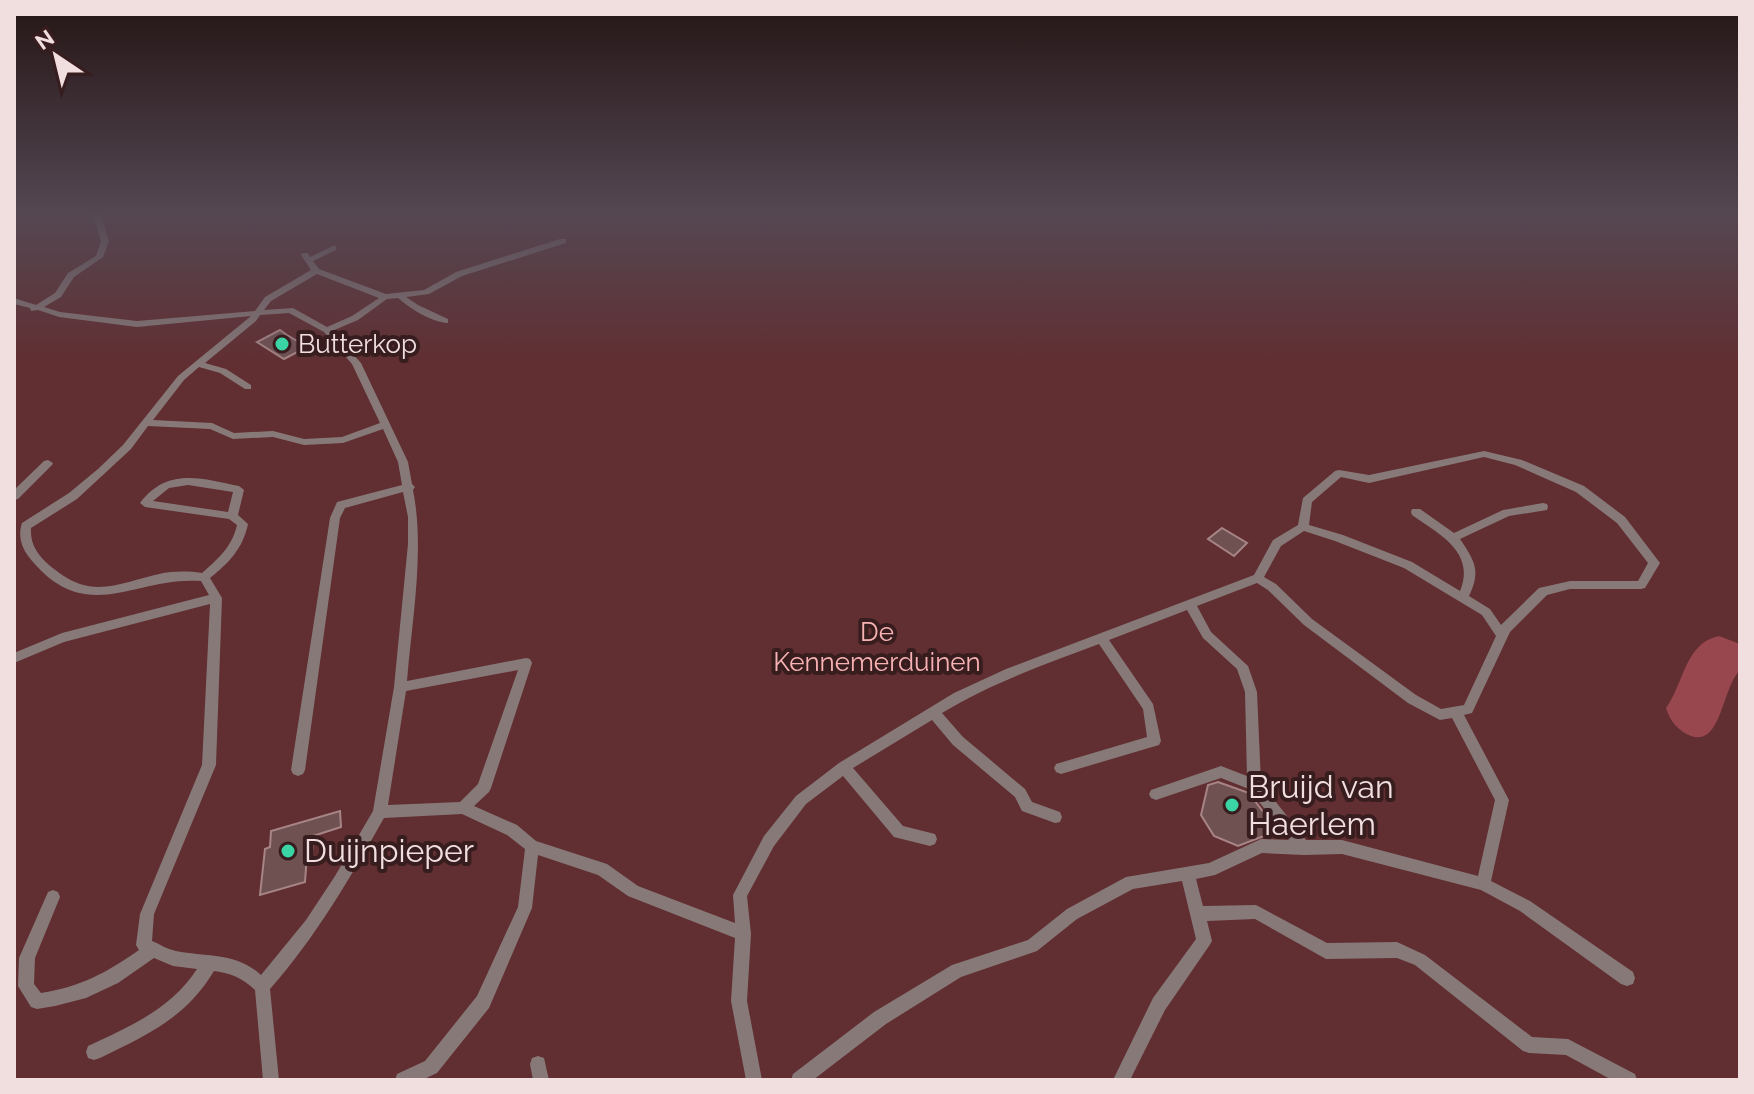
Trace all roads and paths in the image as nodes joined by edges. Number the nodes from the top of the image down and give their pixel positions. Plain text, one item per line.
1 (88, 264) edge
2 (309, 264) edge
3 (490, 264) edge
4 (316, 271) junction
5 (385, 297) junction
6 (401, 297) junction
7 (14, 301) edge
8 (34, 309) junction
9 (260, 311) junction
10 (445, 321) dead end
11 (327, 330) junction
12 (197, 364) junction
13 (248, 387) dead end
14 (147, 423) junction
15 (385, 425) junction
16 (48, 463) dead end
17 (410, 487) junction
18 (14, 496) edge
19 (1543, 507) dead end
20 (1416, 512) dead end
21 (232, 516) junction
22 (1303, 527) junction
23 (20, 530) edge
24 (1453, 538) junction
25 (204, 577) junction
26 (1258, 578) junction
27 (216, 598) junction
28 (1462, 598) junction
29 (1190, 605) junction
30 (1501, 635) junction
31 (1103, 640) junction
32 (14, 658) edge
33 (400, 687) junction
34 (933, 712) junction
35 (1456, 712) junction
36 (844, 767) junction
37 (1061, 768) dead end
38 (298, 770) dead end
39 (1254, 785) junction
40 (1156, 794) dead end
41 (463, 808) junction
42 (380, 812) junction
43 (1055, 817) dead end
44 (930, 839) dead end
45 (532, 846) junction
46 (1304, 848) junction
47 (1188, 876) junction
48 (1483, 884) junction
49 (53, 897) dead end
50 (1197, 914) junction
51 (743, 934) junction
52 (154, 949) junction
53 (211, 961) junction
54 (1627, 978) dead end
55 (262, 986) junction
56 (94, 1052) dead end
57 (271, 1080) edge
58 (403, 1080) edge
59 (754, 1080) edge
60 (799, 1080) edge
61 (1121, 1080) edge
62 (1629, 1080) edge

1 - 8 lane
2 - 4 lane
3 - 6 lane
4 - 5 lane
4 - 9 lane
5 - 6 lane
5 - 11 lane
6 - 10 lane
7 - 8 lane
8 - 9 lane
9 - 11 lane
9 - 12 lane
11 - 15 lane
12 - 13 lane
12 - 14 lane
14 - 15 lane
14 - 23 lane
15 - 17 lane
16 - 18 lane
17 - 33 lane
17 - 38 lane
19 - 24 lane
20 - 24 lane
21 - 21 lane
21 - 25 lane
22 - 26 lane
22 - 28 lane
22 - 30 lane
23 - 25 lane
24 - 28 lane
25 - 27 lane
26 - 29 lane
26 - 35 lane
27 - 32 lane
27 - 52 lane
28 - 30 lane
29 - 31 lane
29 - 39 lane
30 - 35 lane
31 - 34 lane
31 - 37 lane
33 - 41 lane
33 - 42 lane
34 - 36 lane
34 - 43 lane
35 - 48 lane
36 - 44 lane
36 - 51 lane
39 - 40 lane
39 - 46 lane
41 - 42 lane
41 - 45 lane
42 - 55 lane
45 - 51 lane
45 - 58 lane
46 - 47 lane
46 - 48 lane
47 - 50 lane
47 - 60 lane
48 - 54 lane
49 - 52 lane
50 - 61 lane
50 - 62 lane
51 - 59 lane
52 - 53 lane
53 - 55 lane
53 - 56 lane
55 - 57 lane

